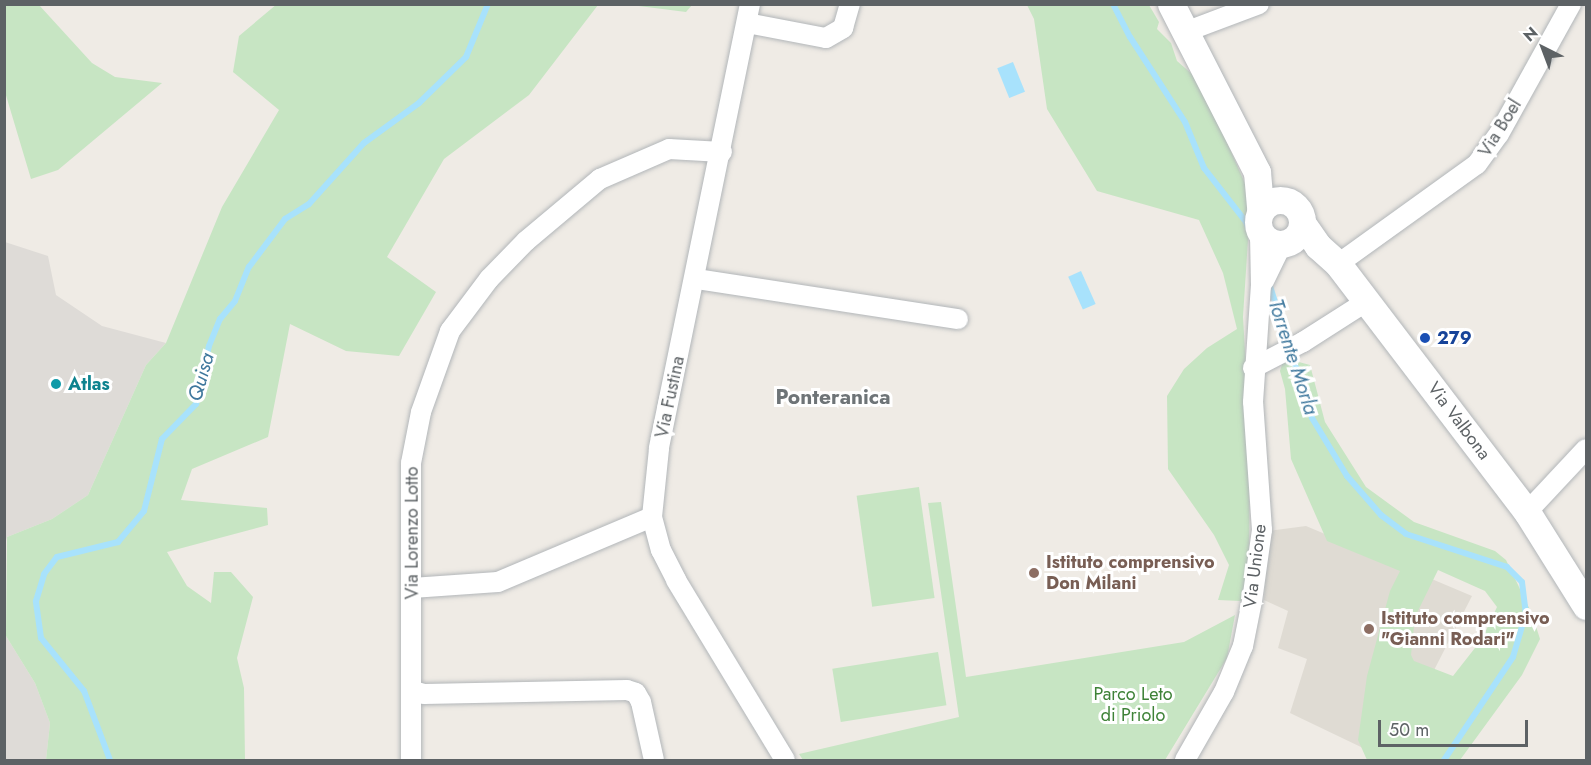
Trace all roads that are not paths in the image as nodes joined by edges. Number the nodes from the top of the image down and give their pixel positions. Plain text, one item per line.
1 (850, 4) edge
2 (1171, 4) edge
3 (1259, 4) edge
4 (1571, 4) edge
5 (748, 14) edge
6 (1185, 32) junction
7 (722, 152) junction
8 (1257, 172) junction
9 (1279, 230) junction
10 (1338, 264) junction
11 (696, 279) junction
12 (1367, 301) junction
13 (958, 319) dead end
14 (1253, 368) junction
15 (1587, 449) edge
16 (1527, 512) junction
17 (652, 517) junction
18 (412, 588) junction
19 (1587, 606) edge
20 (413, 691) junction
21 (411, 760) edge
22 (654, 760) edge
23 (785, 760) edge
24 (1185, 760) edge

1 - 5 street
2 - 6 street
3 - 6 street
4 - 10 street, Via Boel
5 - 7 street, Via Fustina
6 - 8 street
7 - 11 street, Via Fustina
7 - 18 street, Via Lorenzo Lotto
8 - 9 street
8 - 9 street
9 - 10 street, Via Valbona
9 - 14 street, Via Unione
10 - 12 street, Via Valbona
11 - 13 street
11 - 17 street, Via Fustina
12 - 14 street
12 - 16 street, Via Valbona
14 - 24 street, Via Unione
15 - 16 street
16 - 19 street, Via Valbona
17 - 18 street
17 - 23 street, Via Fustina
18 - 20 street, Via Lorenzo Lotto
20 - 21 street, Via Lorenzo Lotto
20 - 22 street

